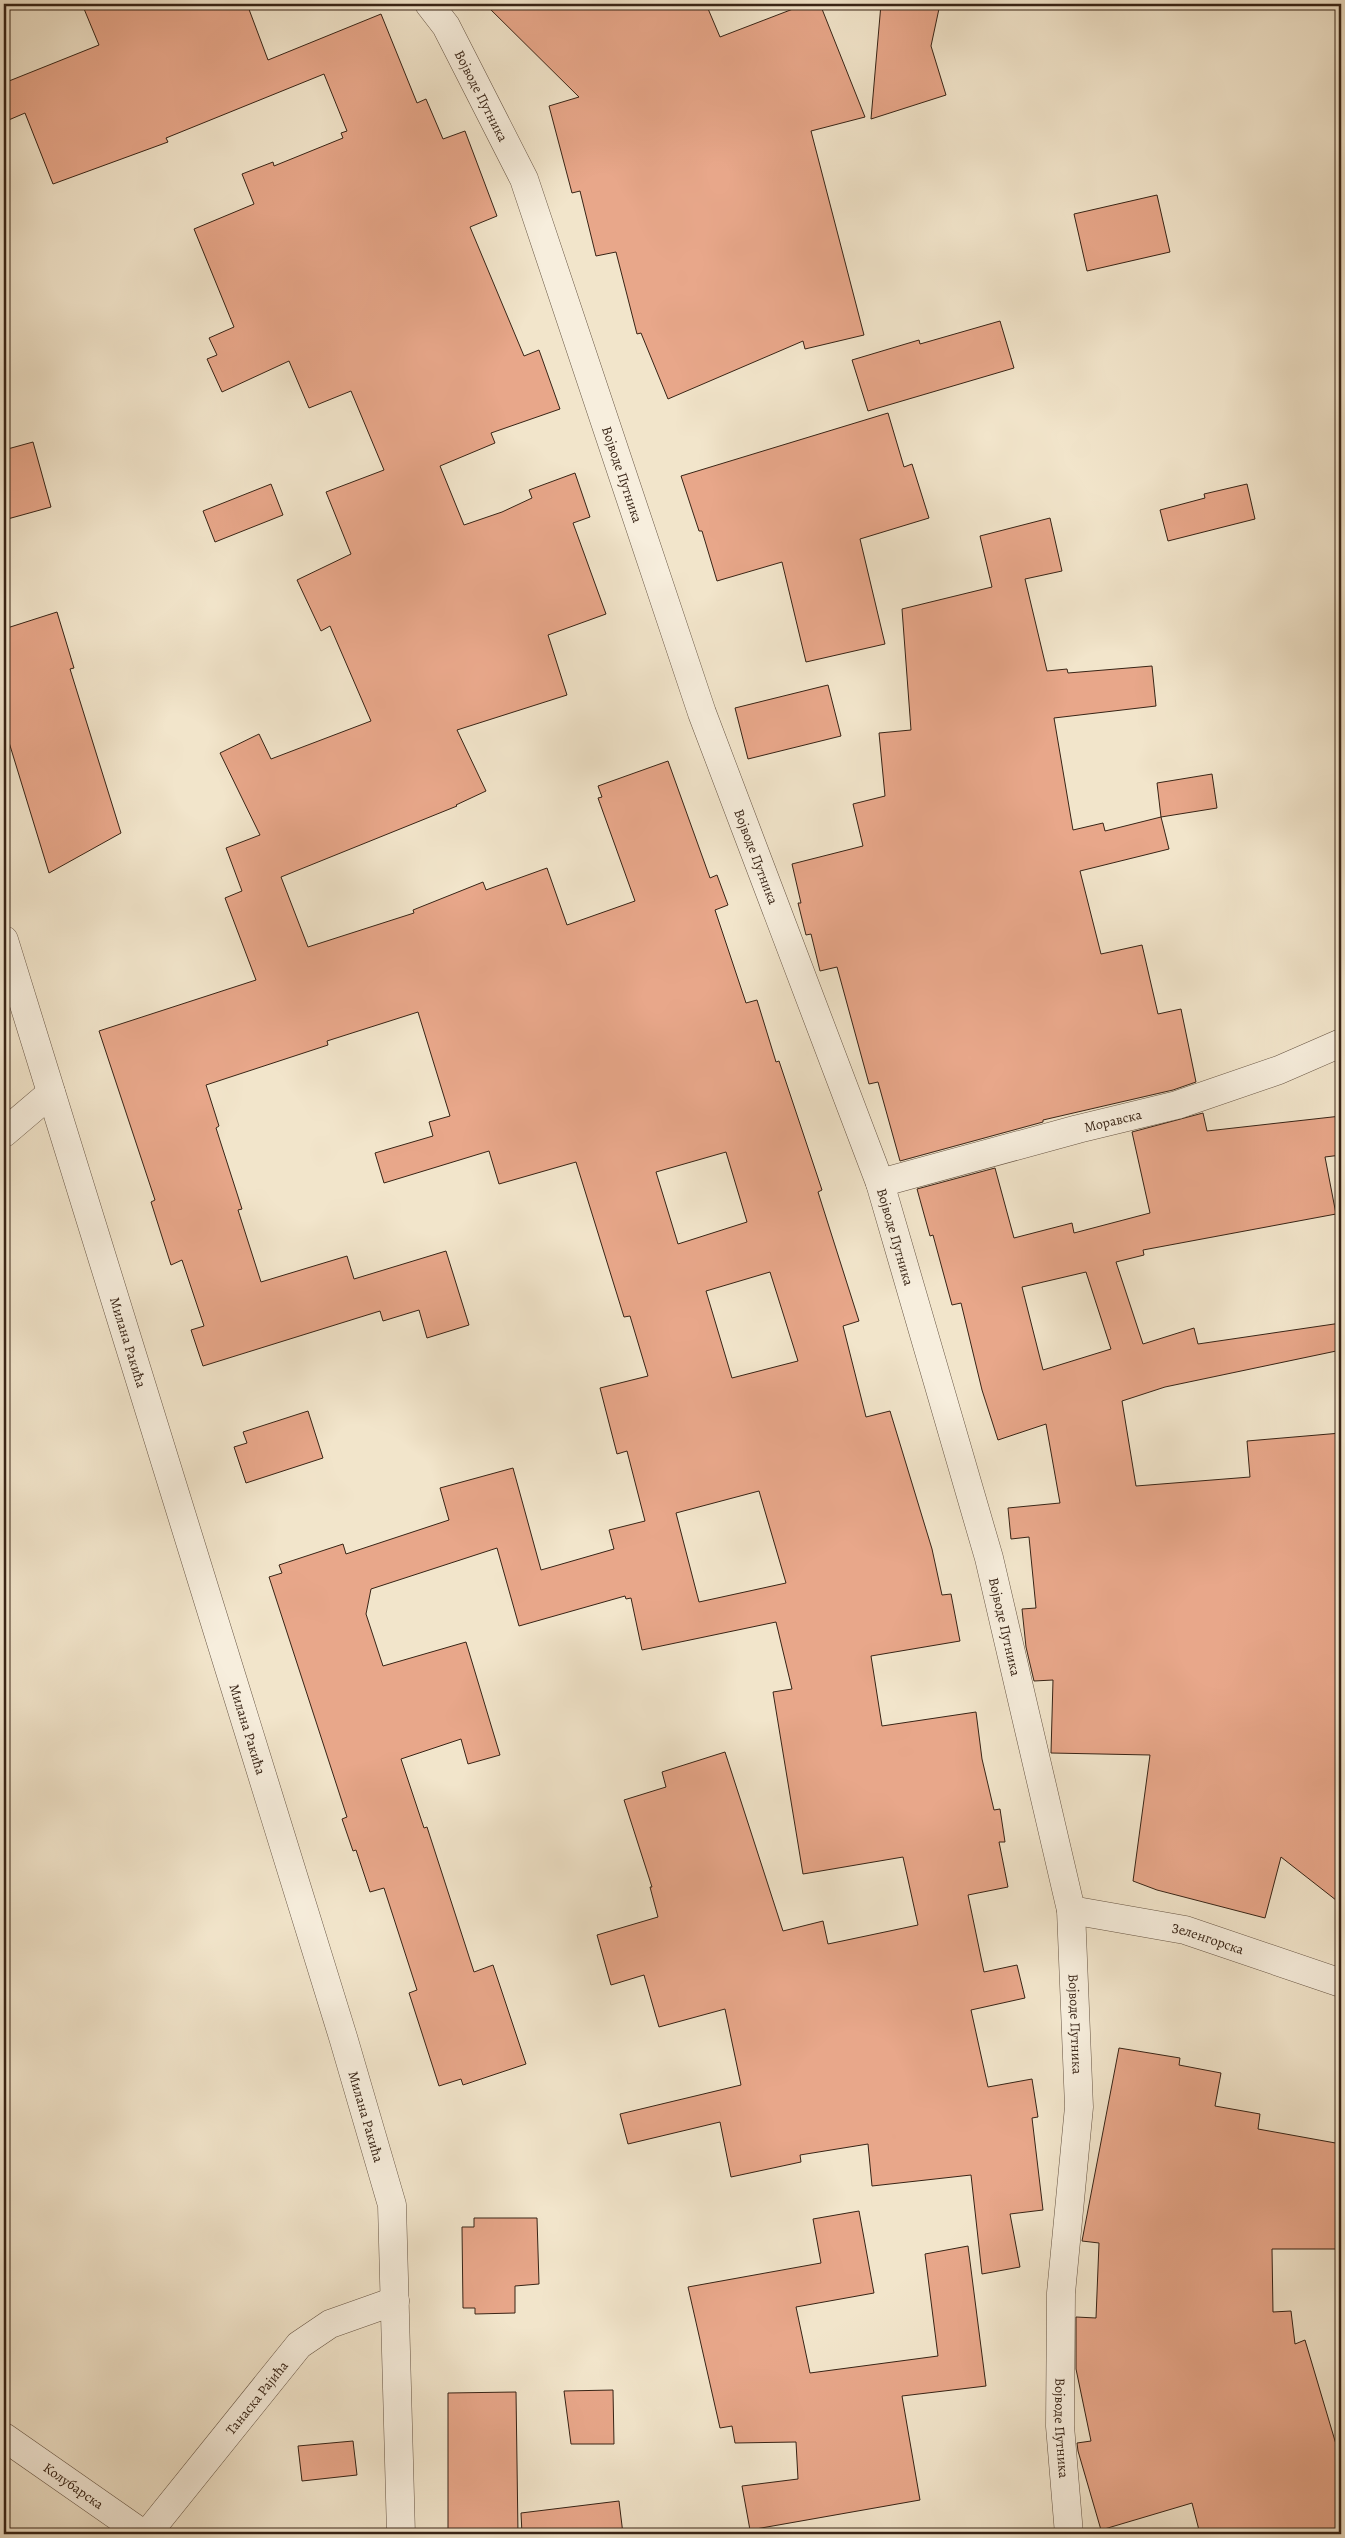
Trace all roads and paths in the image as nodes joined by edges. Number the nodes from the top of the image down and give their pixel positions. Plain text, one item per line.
1 (429, 4) edge
2 (4, 940) edge
3 (1341, 1043) edge
4 (51, 1093) junction
5 (4, 1133) edge
6 (880, 1183) junction
7 (1071, 1910) junction
8 (1341, 1983) edge
9 (395, 2301) junction
10 (4, 2437) edge
11 (143, 2534) edge
12 (147, 2534) edge
13 (401, 2534) edge
14 (1069, 2534) edge

1 - 6 street, Војводе Путника
2 - 4 street, Милана Ракића
3 - 6 street, Моравска
4 - 5 street
4 - 9 street, Милана Ракића
6 - 7 street, Војводе Путника
7 - 8 street, Зеленгорска
7 - 14 street, Војводе Путника
9 - 12 street, Танаска Рајића
9 - 13 street, Милана Ракића
10 - 11 street, Колубарска

